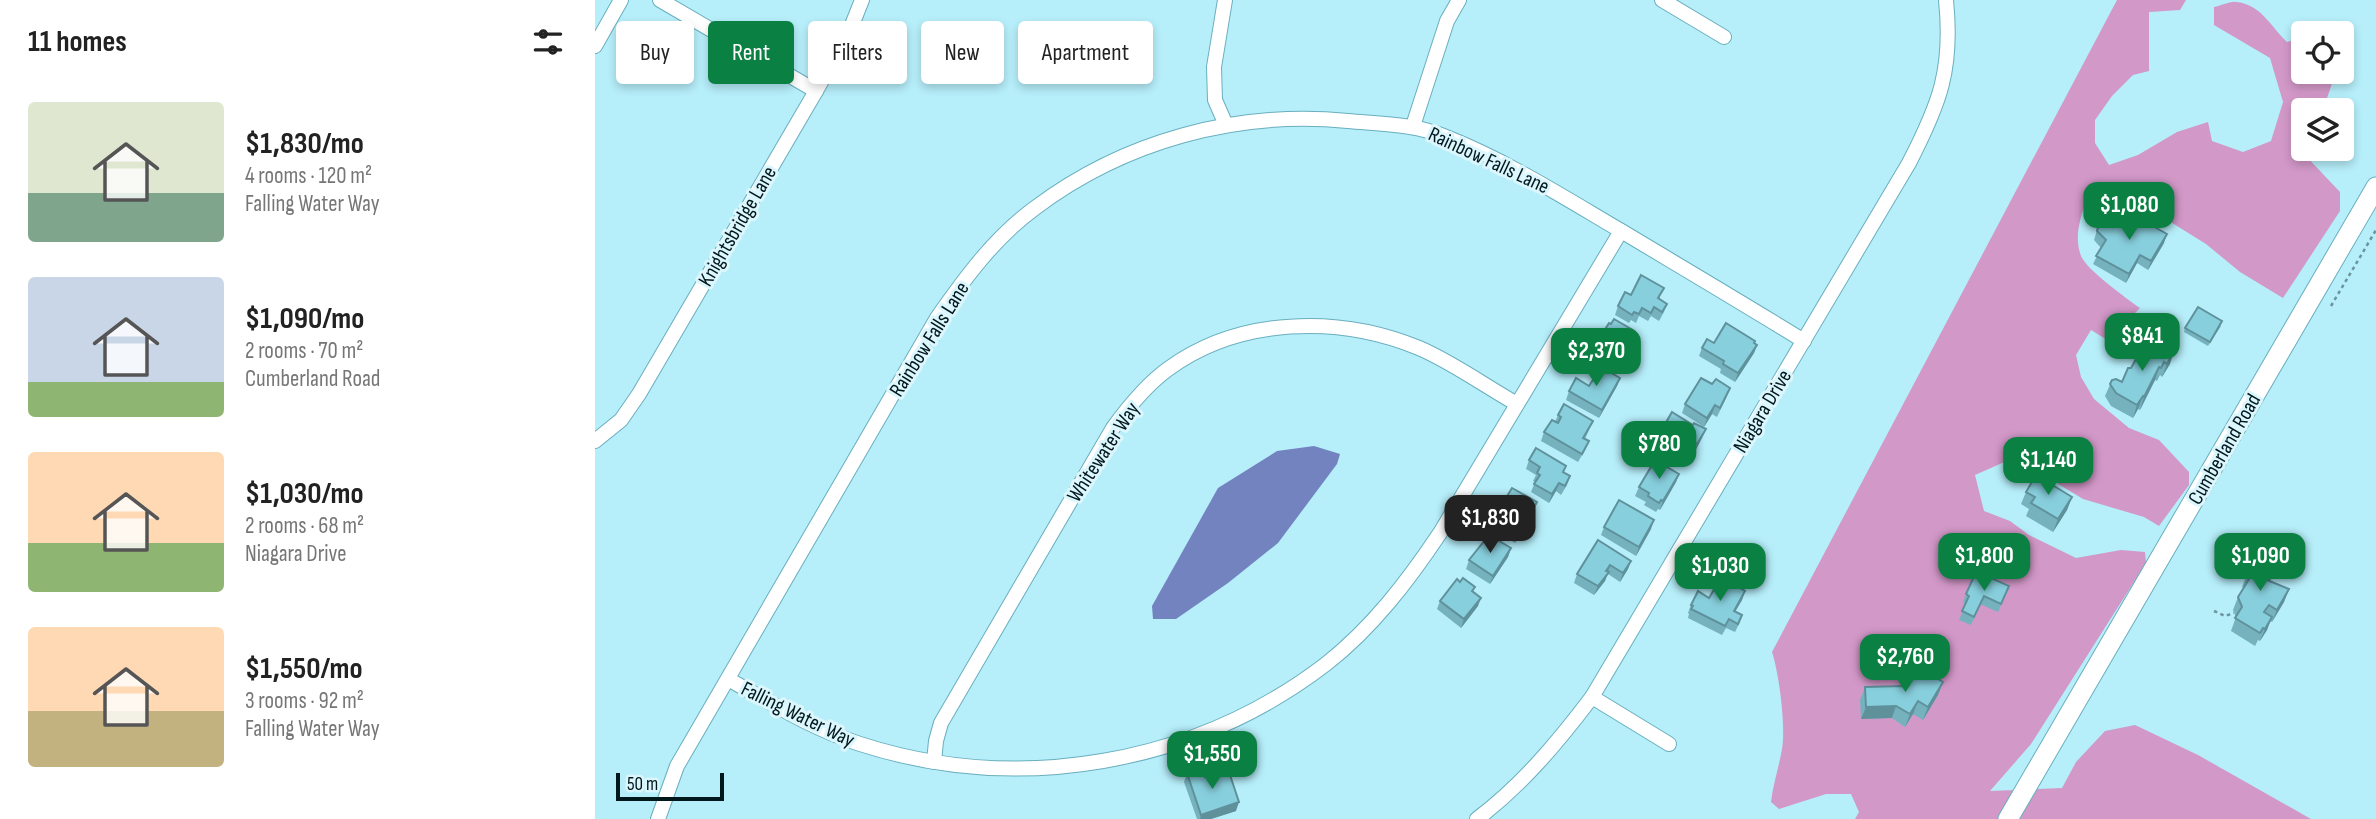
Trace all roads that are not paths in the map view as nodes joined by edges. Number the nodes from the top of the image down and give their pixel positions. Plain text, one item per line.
1 (621, 0) edge
2 (660, 0) edge
3 (862, 0) edge
4 (1225, 0) edge
5 (1459, 0) edge
6 (1662, 0) edge
7 (1946, 0) edge
8 (1724, 37) dead end
9 (595, 46) edge
10 (816, 91) junction
11 (1226, 125) junction
12 (1413, 126) junction
13 (2376, 187) edge
14 (1621, 231) junction
15 (1804, 341) junction
16 (1517, 404) junction
17 (595, 441) edge
18 (728, 679) junction
19 (1593, 697) junction
20 (1669, 744) dead end
21 (934, 762) junction
22 (659, 819) edge
23 (1476, 819) edge
24 (2008, 819) edge

1 - 9 street
2 - 10 street
3 - 10 street, Knightsbridge Lane
4 - 11 street
5 - 12 street
6 - 8 street
7 - 15 street, Niagara Drive
10 - 17 street, Knightsbridge Lane
11 - 12 street, Rainbow Falls Lane
11 - 18 street, Rainbow Falls Lane
12 - 14 street, Rainbow Falls Lane
13 - 24 main road, Cumberland Road
14 - 15 street, Rainbow Falls Lane
14 - 16 street, Falling Water Way
15 - 19 street, Niagara Drive
16 - 21 street, Falling Water Way
16 - 21 street, Whitewater Way
18 - 21 street, Falling Water Way
18 - 22 street, Rainbow Falls Lane
19 - 20 street
19 - 23 street, Niagara Drive

